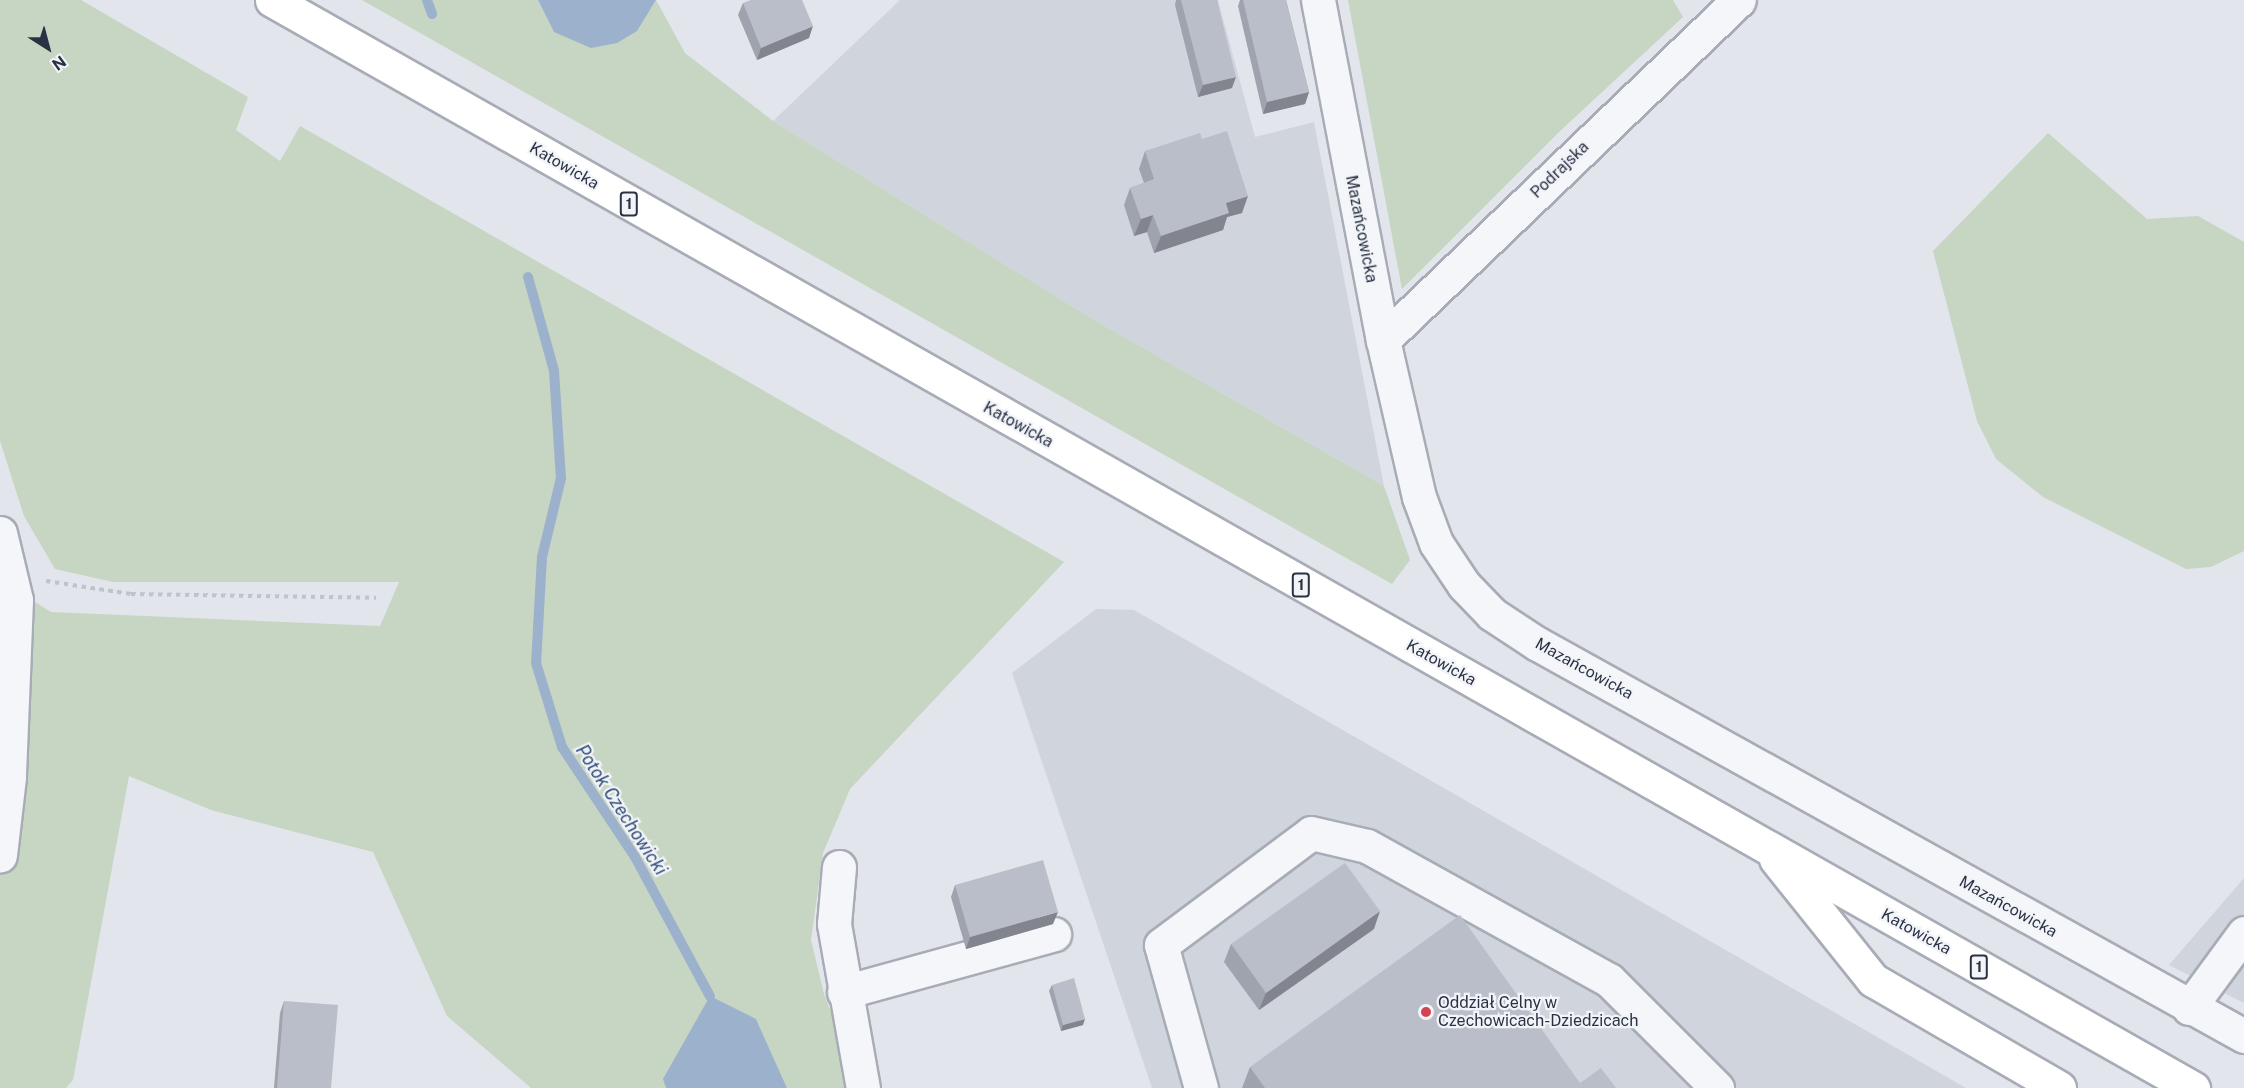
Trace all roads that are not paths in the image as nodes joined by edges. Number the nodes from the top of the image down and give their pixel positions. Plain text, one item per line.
1 (272, 0) edge
2 (1318, 0) edge
3 (1739, 0) edge
4 (1383, 340) junction
5 (0, 533) edge
6 (1, 846) edge
7 (1765, 846) junction
8 (839, 867) dead end
9 (2244, 933) edge
10 (1054, 934) dead end
11 (844, 992) junction
12 (2189, 1008) junction
13 (2244, 1036) edge
14 (863, 1088) edge
15 (1201, 1088) edge
16 (1717, 1088) edge
17 (2059, 1088) edge
18 (2193, 1088) edge

1 - 7 main road, Katowicka / 1
2 - 4 street, Mazańcowicka
3 - 4 street, Podrajska
4 - 12 street, Mazańcowicka
5 - 6 street
7 - 17 main road, Katowicka / 1
7 - 18 main road, Katowicka / 1
8 - 11 street
9 - 12 street
10 - 11 street
11 - 14 street
12 - 13 street, Mazańcowicka
15 - 16 street

